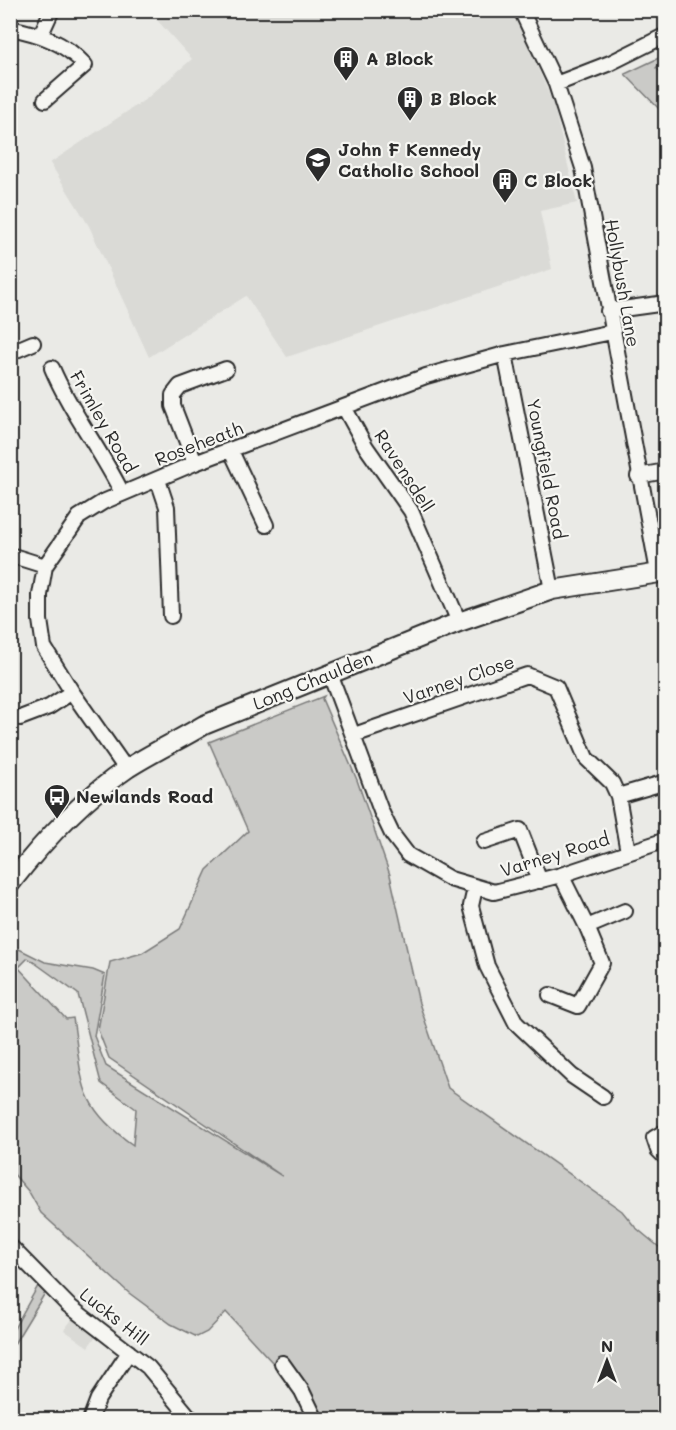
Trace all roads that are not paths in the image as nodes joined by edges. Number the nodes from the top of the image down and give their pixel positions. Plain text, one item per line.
1 (52, 10) edge
2 (521, 10) edge
3 (10, 28) edge
4 (41, 34) junction
5 (666, 35) edge
6 (556, 84) junction
7 (45, 100) dead end
8 (666, 303) edge
9 (609, 311) junction
10 (612, 332) junction
11 (33, 343) dead end
12 (12, 349) edge
13 (505, 354) junction
14 (52, 368) dead end
15 (226, 369) dead end
16 (344, 407) junction
17 (231, 451) junction
18 (195, 463) junction
19 (666, 471) edge
20 (638, 476) junction
21 (158, 480) junction
22 (122, 493) junction
23 (266, 525) dead end
24 (10, 555) edge
25 (45, 566) junction
26 (662, 572) edge
27 (552, 590) junction
28 (171, 616) dead end
29 (459, 622) junction
30 (330, 674) junction
31 (72, 692) junction
32 (21, 718) dead end
33 (354, 735) junction
34 (126, 769) junction
35 (666, 782) edge
36 (618, 796) junction
37 (666, 840) edge
38 (484, 842) dead end
39 (628, 852) junction
40 (13, 874) edge
41 (561, 875) junction
42 (540, 881) junction
43 (475, 888) junction
44 (626, 911) dead end
45 (587, 927) junction
46 (550, 995) dead end
47 (603, 1097) dead end
48 (666, 1131) edge
49 (666, 1158) edge
50 (10, 1246) edge
51 (129, 1352) junction
52 (282, 1363) dead end
53 (90, 1419) edge
54 (192, 1419) edge
55 (316, 1419) edge

1 - 4 street
2 - 6 street, Hollybush Lane
3 - 4 street
4 - 7 street
5 - 6 street
6 - 9 street, Hollybush Lane
8 - 9 street
9 - 10 street, Hollybush Lane
10 - 13 street, Roseheath
10 - 20 street, Hollybush Lane
11 - 12 street
13 - 16 street, Roseheath
13 - 27 street, Youngfield Road
14 - 22 street, Frimley Road
15 - 18 street
16 - 17 street, Roseheath
16 - 29 street, Ravensdell
17 - 18 street, Roseheath
17 - 23 street
18 - 21 street, Roseheath
19 - 20 street
20 - 26 street, Hollybush Lane
21 - 22 street, Roseheath
21 - 28 street
22 - 25 street, Roseheath
24 - 25 street
25 - 31 street, Roseheath
26 - 27 street, Long Chaulden
27 - 29 street, Long Chaulden
29 - 30 street, Long Chaulden
30 - 33 street, Varney Road
30 - 34 street, Long Chaulden
31 - 32 street
31 - 34 street, Roseheath
33 - 36 street, Varney Close
33 - 43 street, Varney Road
34 - 40 street, Long Chaulden
35 - 36 street
36 - 39 street
37 - 39 street, Varney Road
38 - 42 street
39 - 41 street, Varney Road
41 - 42 street, Varney Road
41 - 45 street
42 - 43 street, Varney Road
43 - 47 street
44 - 45 street
45 - 46 street
48 - 49 street
50 - 51 street, Lucks Hill
51 - 53 street
51 - 54 street, Lucks Hill
52 - 55 street

